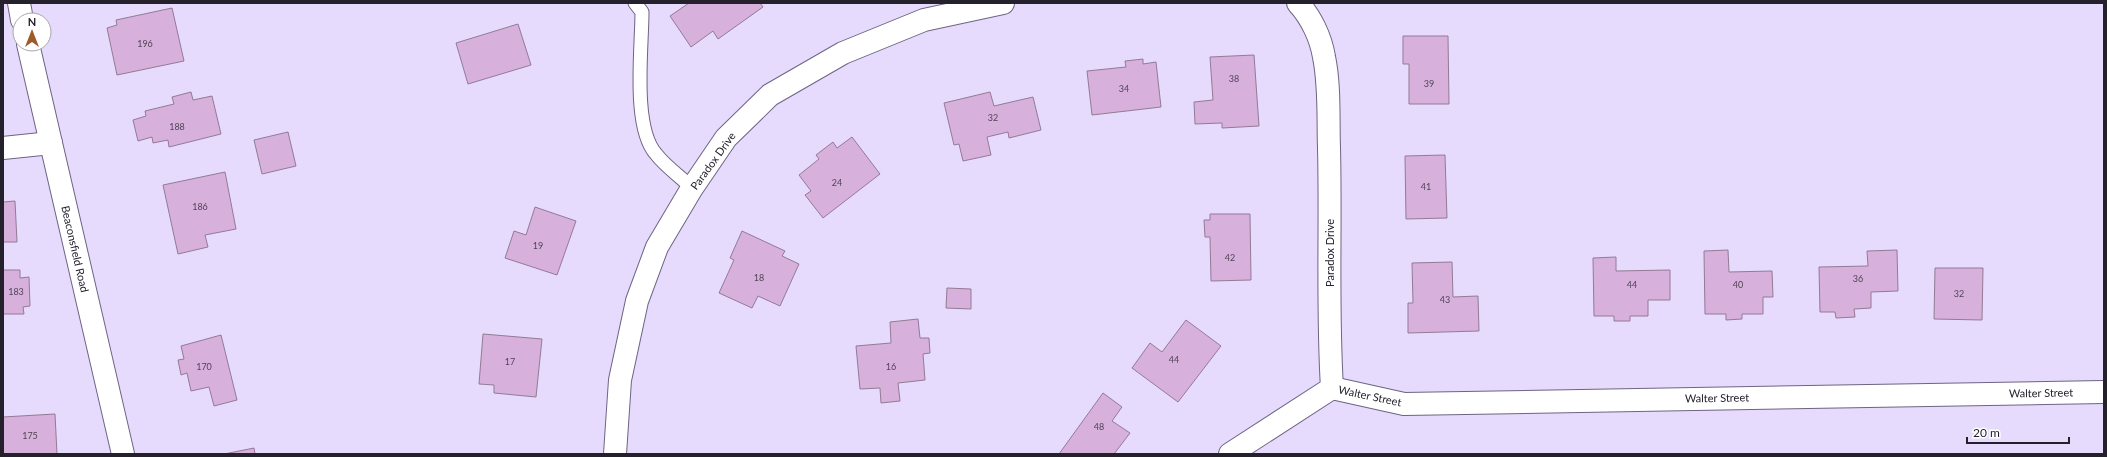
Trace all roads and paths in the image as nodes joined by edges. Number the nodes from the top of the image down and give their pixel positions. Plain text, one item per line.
1 (635, 3) edge
2 (1003, 3) edge
3 (1298, 3) edge
4 (30, 52) edge
5 (51, 143) junction
6 (3, 148) edge
7 (692, 188) junction
8 (1332, 388) junction
9 (2104, 392) edge
10 (123, 454) edge
11 (615, 454) edge
12 (1230, 454) edge

1 - 7 lane
2 - 7 street, Paradox Drive
3 - 8 street, Paradox Drive
4 - 5 street, Beaconsfield Road
5 - 6 street
5 - 10 street, Beaconsfield Road
7 - 11 street, Paradox Drive
8 - 9 street, Walter Street
8 - 12 street

